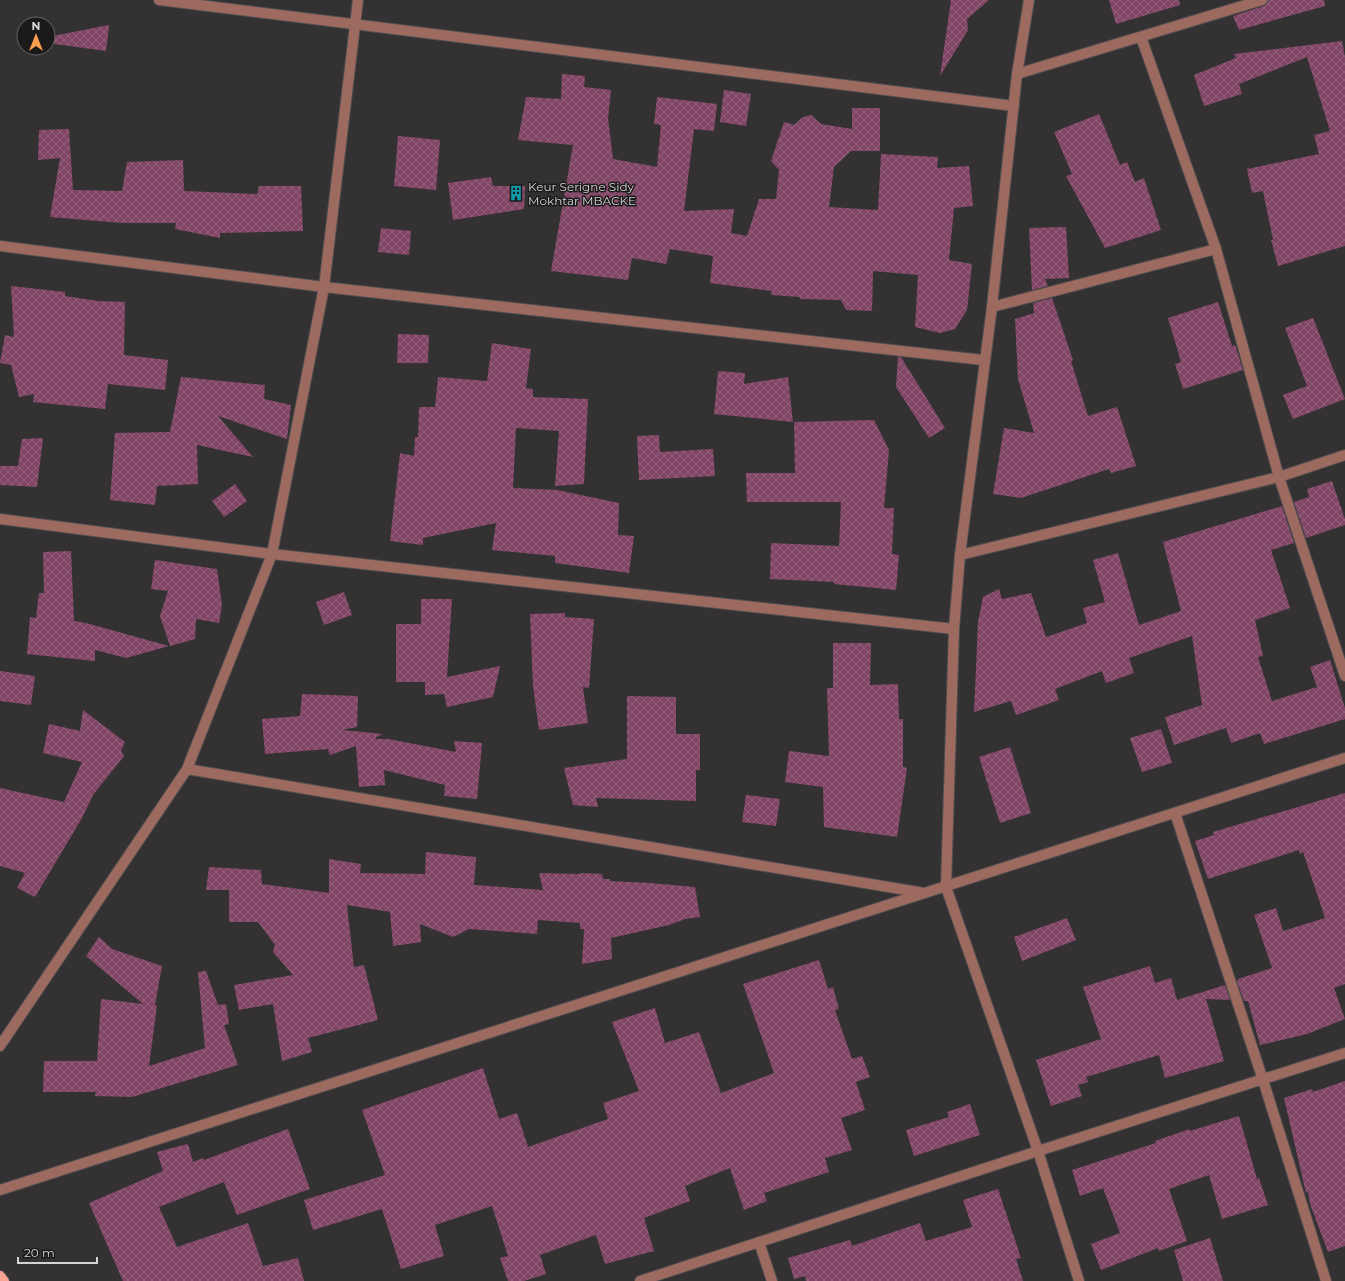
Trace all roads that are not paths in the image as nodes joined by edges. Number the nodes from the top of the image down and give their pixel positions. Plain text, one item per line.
1 (159, 0) edge
2 (358, 0) edge
3 (1029, 0) edge
4 (1262, 0) edge
5 (356, 24) junction
6 (1141, 37) junction
7 (1018, 74) junction
8 (1014, 106) junction
9 (0, 246) edge
10 (1216, 249) junction
11 (324, 286) junction
12 (992, 307) junction
13 (984, 360) junction
14 (1345, 455) edge
15 (1279, 477) junction
16 (3, 519) edge
17 (0, 529) edge
18 (272, 554) junction
19 (960, 555) junction
20 (954, 629) junction
21 (1345, 676) edge
22 (1345, 758) edge
23 (187, 769) junction
24 (1175, 813) junction
25 (946, 887) junction
26 (926, 893) junction
27 (3, 1035) edge
28 (0, 1046) edge
29 (1345, 1053) edge
30 (1263, 1080) junction
31 (1038, 1151) junction
32 (0, 1190) edge
33 (759, 1242) junction
34 (0, 1276) edge
35 (4, 1281) edge
36 (640, 1281) edge
37 (772, 1281) edge
38 (1079, 1281) edge
39 (1326, 1281) edge

1 - 5 street
2 - 5 street
3 - 7 street
4 - 6 street
5 - 8 street
5 - 11 street
6 - 7 street
6 - 10 street
7 - 8 street
8 - 12 street
9 - 11 street
10 - 12 street
10 - 15 street
11 - 13 street
11 - 18 street
12 - 13 street
13 - 19 street
14 - 15 street
15 - 19 street
15 - 21 street
16 - 17 street
16 - 18 street
18 - 20 street
18 - 23 street
19 - 20 street
20 - 25 street
22 - 24 street
23 - 26 street
23 - 27 street
24 - 25 street
24 - 30 street
25 - 26 street
25 - 31 street
26 - 32 street
27 - 28 street
29 - 30 street
30 - 31 street
30 - 39 street
31 - 33 street
31 - 38 street
33 - 36 street
33 - 37 street
34 - 35 main road

